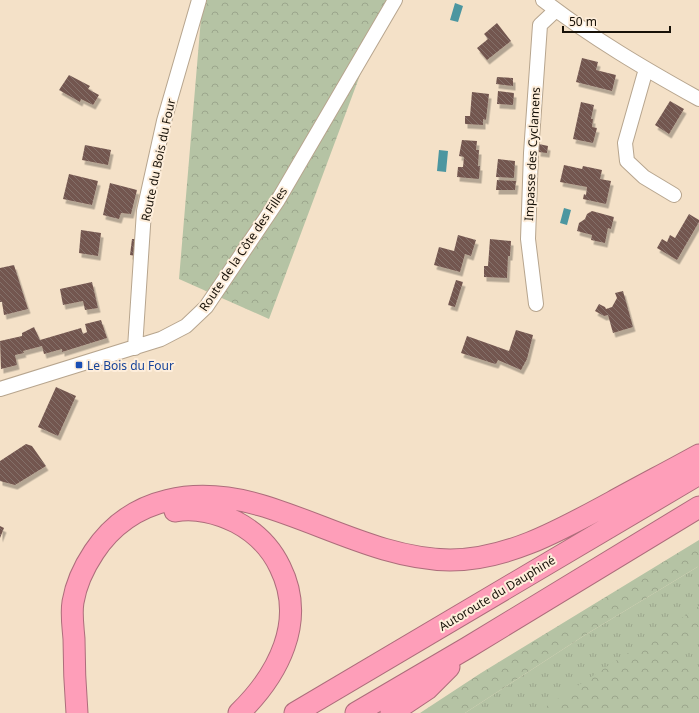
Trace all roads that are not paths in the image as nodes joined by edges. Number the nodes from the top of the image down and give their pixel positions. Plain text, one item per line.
1 (199, 0) edge
2 (395, 0) edge
3 (543, 0) edge
4 (556, 10) junction
5 (646, 69) junction
6 (699, 99) edge
7 (674, 195) dead end
8 (536, 304) dead end
9 (135, 348) junction
10 (0, 389) edge
11 (699, 455) edge
12 (699, 474) edge
13 (699, 507) edge
14 (74, 639) junction
15 (467, 648) junction
16 (77, 713) edge
17 (239, 713) edge
18 (295, 713) edge
19 (356, 713) edge
20 (392, 713) edge

1 - 9 street, Route du Bois du Four
2 - 9 street, Route de la Côte des Filles
3 - 4 street
4 - 5 street
4 - 8 street, Impasse des Cyclamens
5 - 6 street
5 - 7 street
9 - 10 street, Route de la Côte des Filles
11 - 14 highway
12 - 18 highway, Autoroute du Dauphiné
13 - 15 highway
14 - 16 highway
14 - 17 highway
15 - 19 highway
15 - 20 highway

